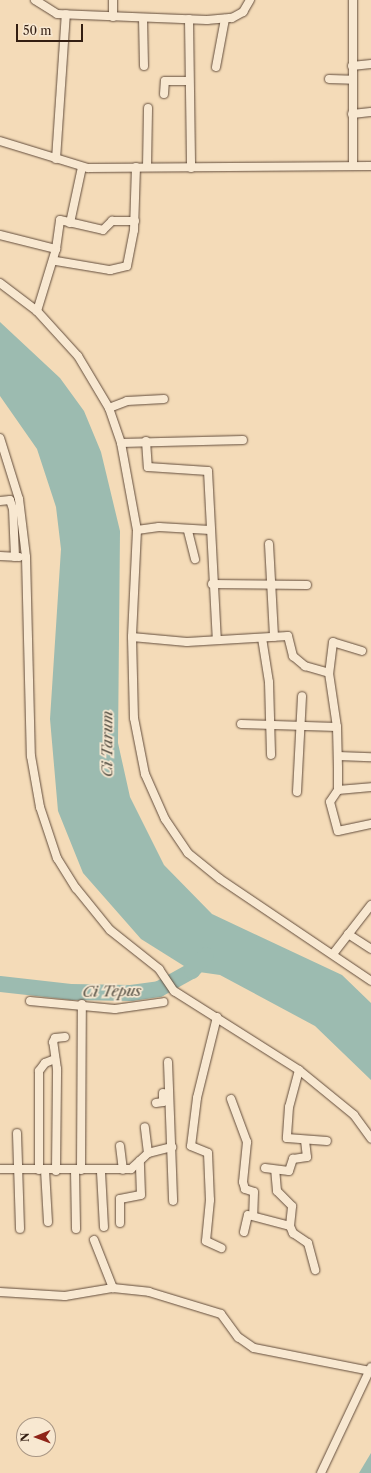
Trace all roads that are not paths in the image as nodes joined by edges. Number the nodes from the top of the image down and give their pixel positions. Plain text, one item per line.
1 (35, 0) edge
2 (113, 0) edge
3 (250, 0) edge
4 (354, 0) edge
5 (66, 14) junction
6 (112, 17) junction
7 (143, 18) junction
8 (189, 19) junction
9 (226, 19) junction
10 (371, 64) edge
11 (144, 66) dead end
12 (352, 66) junction
13 (216, 67) dead end
14 (329, 79) dead end
15 (353, 80) junction
16 (189, 81) junction
17 (164, 94) dead end
18 (148, 108) dead end
19 (371, 112) edge
20 (352, 114) junction
21 (0, 141) edge
22 (56, 159) junction
23 (136, 166) junction
24 (353, 166) junction
25 (371, 166) edge
26 (82, 167) junction
27 (147, 167) junction
28 (191, 168) junction
29 (134, 222) junction
30 (70, 223) junction
31 (0, 235) edge
32 (56, 249) junction
33 (56, 261) junction
34 (0, 283) edge
35 (37, 311) junction
36 (164, 399) dead end
37 (109, 408) junction
38 (0, 438) edge
39 (243, 440) dead end
40 (146, 441) junction
41 (120, 443) junction
42 (0, 502) edge
43 (137, 530) junction
44 (210, 530) junction
45 (188, 531) junction
46 (268, 544) dead end
47 (0, 556) edge
48 (15, 557) junction
49 (26, 558) junction
50 (195, 559) dead end
51 (212, 584) junction
52 (272, 585) junction
53 (307, 585) dead end
54 (132, 637) junction
55 (274, 637) junction
56 (262, 638) junction
57 (217, 640) junction
58 (362, 651) dead end
59 (329, 673) junction
60 (302, 696) dead end
61 (241, 724) dead end
62 (272, 726) junction
63 (302, 727) junction
64 (337, 727) junction
65 (272, 755) dead end
66 (338, 756) junction
67 (371, 756) edge
68 (371, 787) edge
69 (338, 790) junction
70 (297, 792) dead end
71 (371, 824) edge
72 (371, 904) edge
73 (348, 934) junction
74 (371, 949) edge
75 (333, 954) junction
76 (371, 981) edge
77 (30, 1001) dead end
78 (164, 1002) dead end
79 (82, 1004) junction
80 (217, 1017) junction
81 (65, 1037) dead end
82 (55, 1059) junction
83 (168, 1062) dead end
84 (299, 1070) junction
85 (168, 1089) junction
86 (231, 1099) dead end
87 (156, 1103) dead end
88 (145, 1127) dead end
89 (17, 1133) dead end
90 (371, 1138) edge
91 (306, 1140) junction
92 (327, 1141) dead end
93 (120, 1146) dead end
94 (172, 1147) junction
95 (148, 1153) junction
96 (140, 1161) junction
97 (264, 1168) dead end
98 (0, 1169) edge
99 (19, 1169) junction
100 (42, 1170) junction
101 (78, 1170) junction
102 (123, 1170) junction
103 (275, 1170) junction
104 (56, 1171) junction
105 (101, 1172) junction
106 (173, 1201) dead end
107 (253, 1215) junction
108 (48, 1222) dead end
109 (120, 1223) dead end
110 (290, 1226) junction
111 (104, 1227) dead end
112 (20, 1229) dead end
113 (76, 1229) dead end
114 (244, 1232) dead end
115 (94, 1240) dead end
116 (221, 1248) dead end
117 (314, 1270) dead end
118 (113, 1288) junction
119 (0, 1292) edge
120 (370, 1369) edge
121 (321, 1473) edge

1 - 5 street
2 - 6 street
3 - 9 street
4 - 12 street
5 - 6 street
5 - 22 street
6 - 7 street
7 - 8 street
7 - 11 street
8 - 9 street
8 - 16 street
9 - 13 street
10 - 12 street
12 - 15 street
14 - 15 street
15 - 20 street
16 - 17 street
16 - 28 street
18 - 27 street
19 - 20 street
20 - 24 street
21 - 22 street
22 - 26 street
23 - 26 street
23 - 27 street
23 - 29 street
24 - 25 street
24 - 28 street
26 - 30 street
27 - 28 street
29 - 30 street
29 - 33 street
30 - 32 street
31 - 32 street
32 - 33 street
33 - 35 street
34 - 35 street
35 - 37 street
36 - 37 street
37 - 41 street
38 - 49 street
39 - 40 street
40 - 41 street
40 - 44 street
41 - 43 street
42 - 48 street
43 - 45 street
43 - 54 street
44 - 45 street
44 - 51 street
45 - 50 street
46 - 52 street
47 - 48 street
48 - 49 street
49 - 80 street
51 - 52 street
51 - 57 street
52 - 53 street
52 - 55 street
54 - 57 street
54 - 75 street
55 - 56 street
55 - 59 street
56 - 57 street
56 - 62 street
58 - 59 street
59 - 64 street
60 - 63 street
61 - 62 street
62 - 63 street
62 - 65 street
63 - 64 street
63 - 70 street
64 - 66 street
66 - 67 street
66 - 69 street
68 - 69 street
69 - 71 street
72 - 73 street
73 - 74 street
73 - 75 street
75 - 76 street
77 - 79 street
78 - 79 street
79 - 101 street
80 - 84 street
80 - 116 street
81 - 82 street
82 - 100 street
82 - 104 street
83 - 85 street
84 - 90 street
84 - 91 street
85 - 87 street
85 - 94 street
86 - 107 street
88 - 95 street
89 - 99 street
91 - 92 street
91 - 103 street
93 - 102 street
94 - 95 street
94 - 106 street
95 - 96 street
96 - 102 street
96 - 109 street
97 - 103 street
98 - 99 street
99 - 100 street
99 - 112 street
100 - 104 street
100 - 108 street
101 - 104 street
101 - 105 street
101 - 113 street
102 - 105 street
103 - 110 street
105 - 111 street
107 - 110 street
107 - 114 street
110 - 117 street
115 - 118 street
118 - 119 street
118 - 120 street
120 - 121 street

